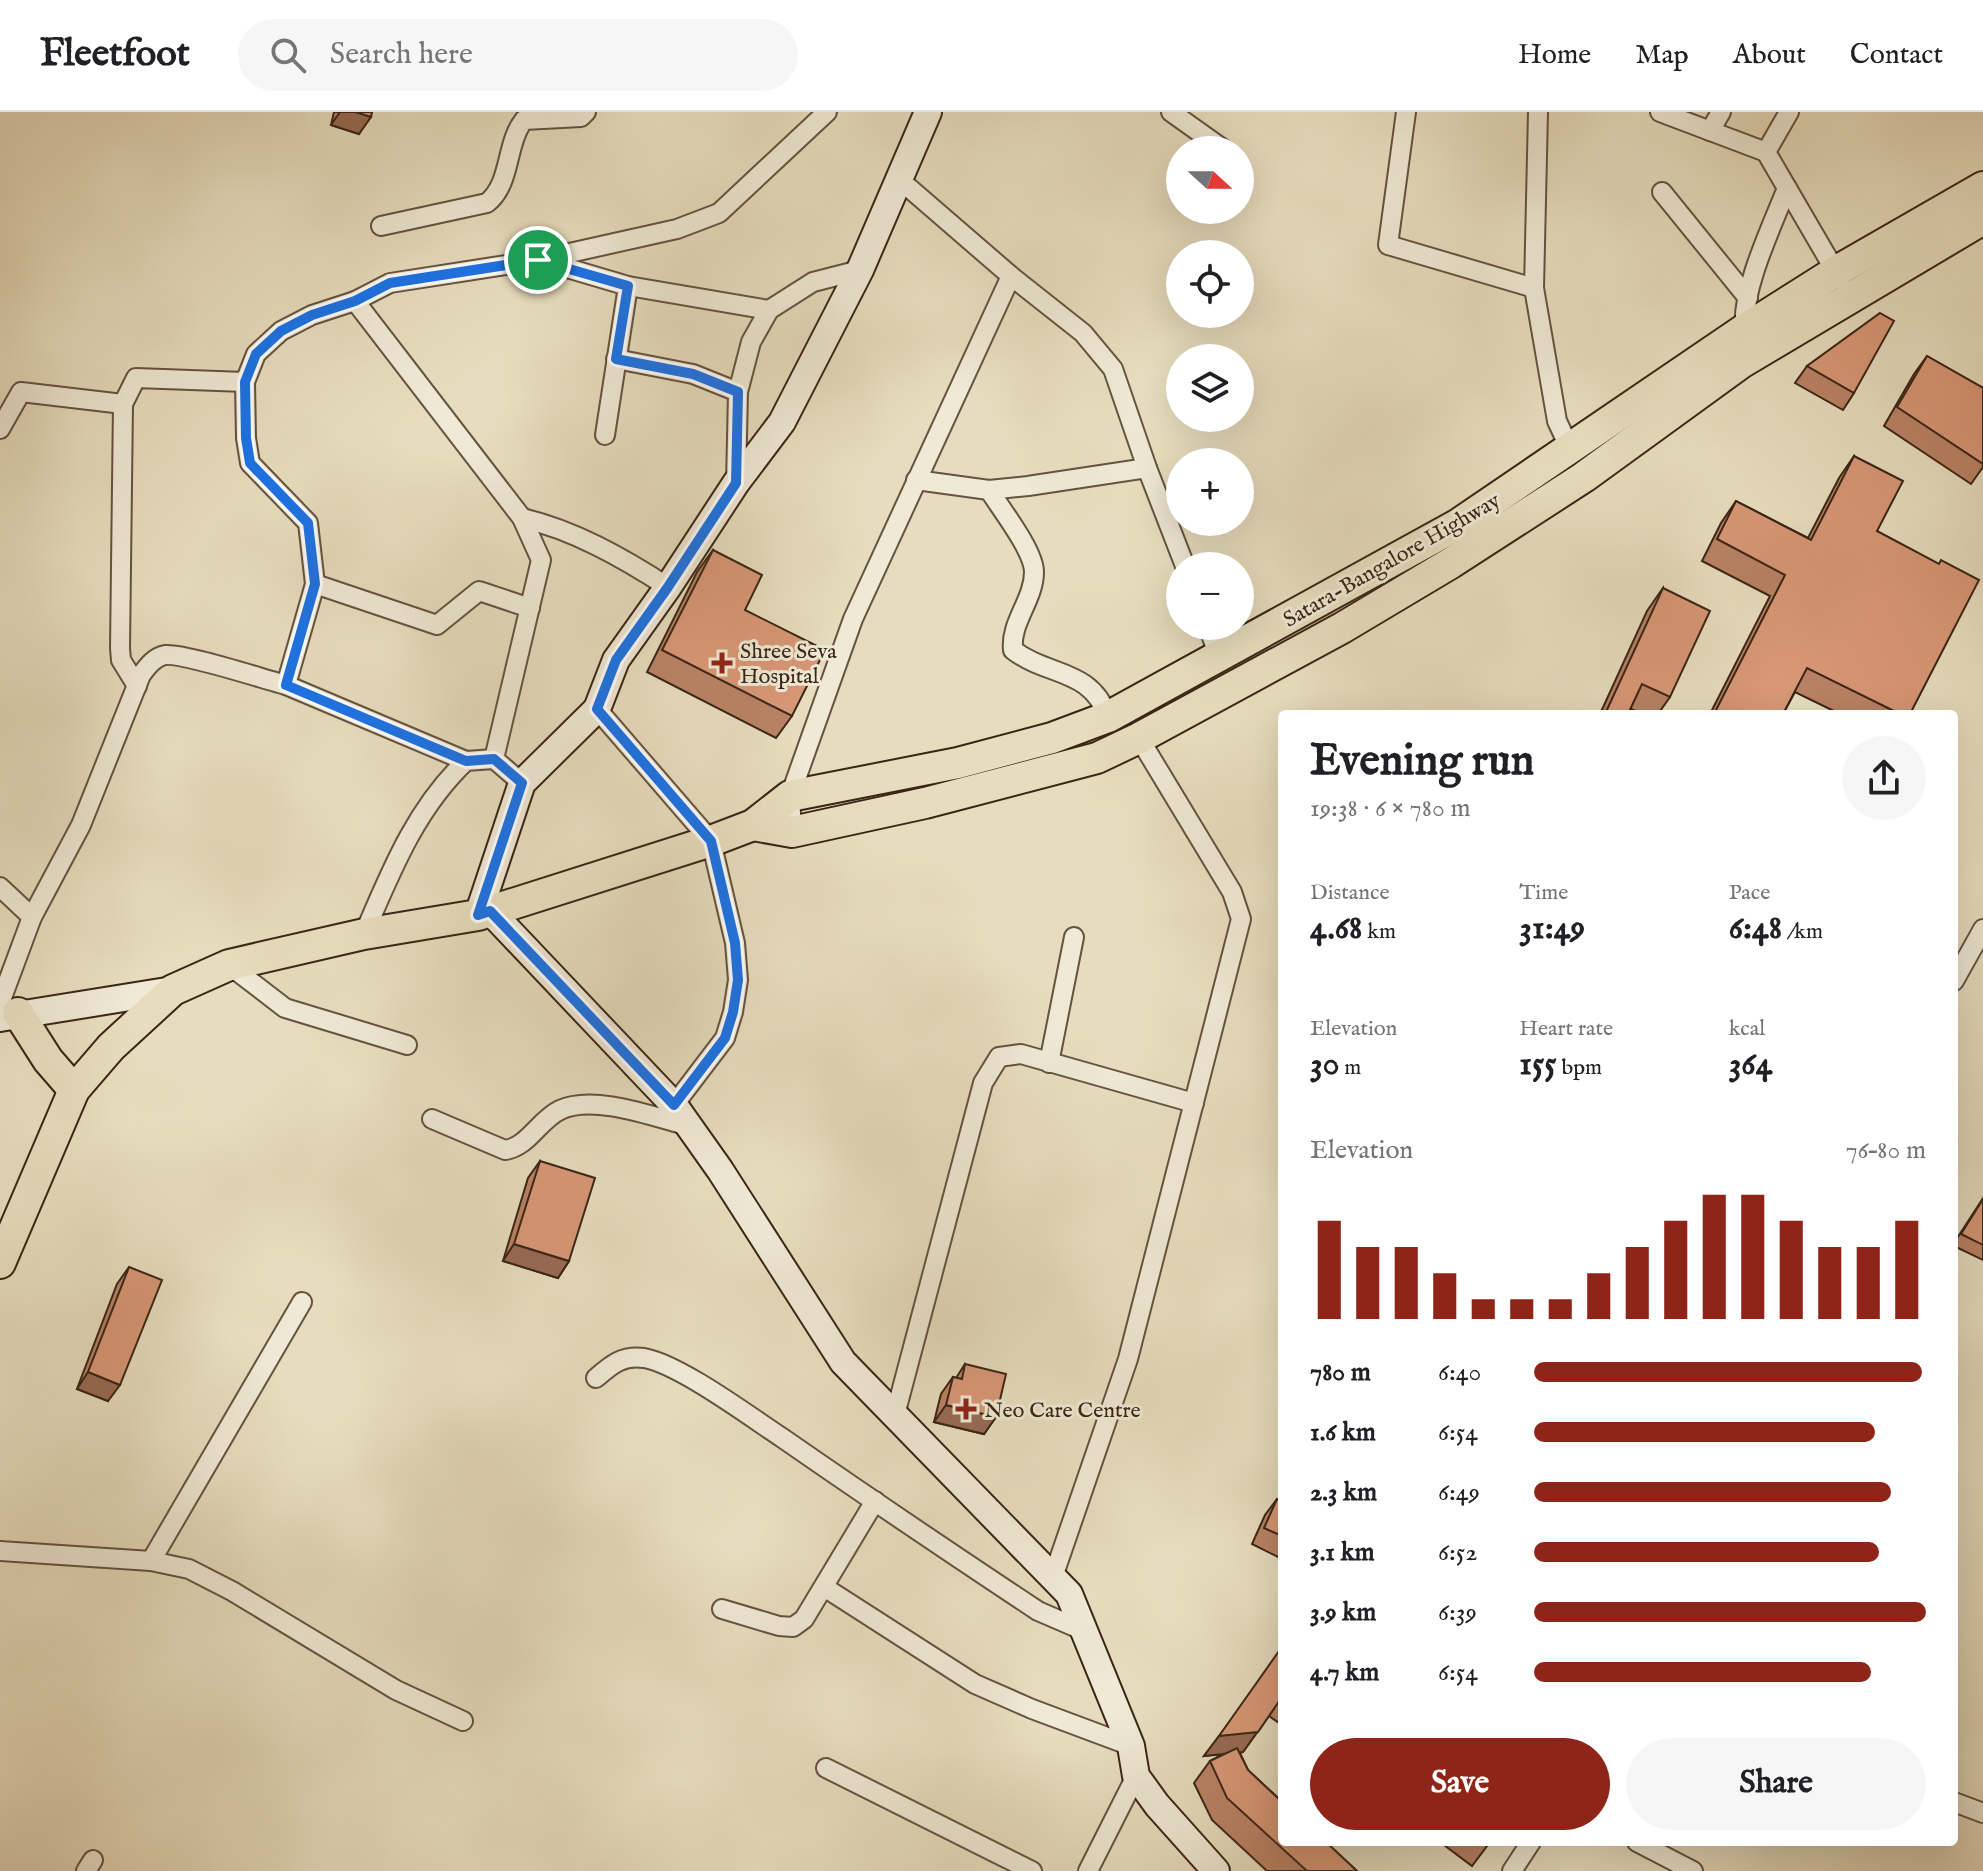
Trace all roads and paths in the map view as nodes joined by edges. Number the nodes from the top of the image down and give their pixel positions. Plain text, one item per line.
1 (586, 112) edge
2 (827, 112) edge
3 (928, 112) edge
4 (1171, 112) edge
5 (1406, 112) edge
6 (1538, 112) edge
7 (1660, 112) edge
8 (1721, 112) edge
9 (1789, 112) edge
10 (1710, 131) junction
11 (1205, 136) edge
12 (1766, 152) junction
13 (900, 180) junction
14 (1983, 187) edge
15 (1787, 188) junction
16 (1662, 192) dead end
17 (1983, 219) edge
18 (381, 226) dead end
19 (538, 260) junction
20 (860, 270) junction
21 (1011, 276) junction
22 (1843, 284) junction
23 (628, 286) junction
24 (1534, 288) junction
25 (1748, 298) junction
26 (355, 301) junction
27 (769, 310) junction
28 (1745, 329) junction
29 (616, 359) junction
30 (245, 382) junction
31 (738, 392) junction
32 (123, 404) junction
33 (0, 429) edge
34 (605, 435) dead end
35 (1570, 449) junction
36 (1147, 468) junction
37 (916, 480) junction
38 (736, 483) junction
39 (989, 490) junction
40 (522, 518) junction
41 (1180, 552) edge
42 (315, 584) junction
43 (668, 587) junction
44 (530, 608) junction
45 (1213, 640) edge
46 (1219, 657) junction
47 (286, 685) junction
48 (137, 686) junction
49 (597, 709) junction
50 (1108, 717) junction
51 (1139, 738) junction
52 (494, 759) junction
53 (466, 761) junction
54 (522, 783) junction
55 (790, 796) junction
56 (753, 825) junction
57 (792, 832) junction
58 (711, 841) junction
59 (0, 887) edge
60 (484, 913) junction
61 (32, 917) junction
62 (1983, 929) edge
63 (364, 934) junction
64 (1074, 937) dead end
65 (229, 965) junction
66 (1958, 974) edge
67 (173, 990) junction
68 (6, 1012) edge
69 (407, 1045) dead end
70 (1049, 1063) junction
71 (74, 1090) junction
72 (1194, 1103) junction
73 (681, 1115) junction
74 (432, 1119) dead end
75 (0, 1263) edge
76 (302, 1302) dead end
77 (596, 1378) dead end
78 (895, 1415) junction
79 (875, 1501) junction
80 (0, 1551) edge
81 (151, 1561) junction
82 (1053, 1577) junction
83 (824, 1587) junction
84 (722, 1609) dead end
85 (1082, 1630) junction
86 (463, 1721) dead end
87 (1131, 1746) junction
88 (826, 1768) dead end
89 (1136, 1776) junction
90 (1958, 1804) edge
91 (1983, 1813) edge
92 (1528, 1846) edge
93 (1645, 1846) edge
94 (1032, 1871) edge
95 (1088, 1871) edge
96 (1216, 1871) edge
97 (1512, 1871) edge
98 (1692, 1871) edge

1 - 18 street
2 - 19 street
3 - 13 street
4 - 11 street
5 - 24 street
6 - 24 street
7 - 10 street
8 - 10 street
9 - 12 street
10 - 12 street
12 - 15 street
13 - 20 street
13 - 21 street
14 - 22 main road, Satara-Bangalore Highway
15 - 22 street
15 - 25 street
16 - 25 street
17 - 22 main road, Satara-Bangalore Highway
19 - 23 street
19 - 26 street
20 - 27 street
20 - 38 street
21 - 36 street
21 - 37 street
22 - 28 main road, Satara-Bangalore Highway
22 - 51 main road, Satara-Bangalore Highway
23 - 27 street
23 - 29 street
24 - 35 street
25 - 28 street
26 - 30 street
26 - 40 street
27 - 31 street
28 - 35 main road, Satara-Bangalore Highway
29 - 31 street
29 - 34 street
30 - 32 street
30 - 42 street
31 - 38 street
32 - 33 street
32 - 48 street
35 - 46 main road, Satara-Bangalore Highway
36 - 39 street
36 - 41 street
37 - 39 street
37 - 55 street
38 - 43 street
39 - 50 street
40 - 43 street
40 - 44 street
42 - 44 street
42 - 47 street
43 - 49 street
44 - 52 street
45 - 46 street
46 - 50 main road, Satara-Bangalore Highway
47 - 48 street
47 - 53 street
48 - 61 street
49 - 54 street
49 - 58 street
50 - 55 main road, Satara-Bangalore Highway
51 - 57 main road, Satara-Bangalore Highway
51 - 72 street
52 - 53 street
52 - 54 street
53 - 63 street
54 - 60 street
55 - 56 main road, Satara-Bangalore Highway
55 - 57 street
56 - 57 main road, Satara-Bangalore Highway
56 - 58 main road, Satara-Bangalore Highway
58 - 60 main road, Satara-Bangalore Highway
58 - 73 street
59 - 61 street
60 - 63 main road, Satara-Bangalore Highway
60 - 73 street
61 - 68 street
62 - 66 street
63 - 65 main road, Satara-Bangalore Highway
64 - 70 street
65 - 67 main road, Satara-Bangalore Highway
65 - 69 street
67 - 68 street
67 - 71 main road, Satara-Bangalore Highway
68 - 71 main road
70 - 72 street
70 - 78 street
71 - 75 main road, Satara-Bangalore Highway
72 - 82 street
73 - 74 street
73 - 78 street
76 - 81 street
77 - 79 street
78 - 82 street
79 - 83 street
79 - 85 street
80 - 81 street
81 - 86 street
82 - 85 street
83 - 84 street
83 - 87 street
85 - 87 street
87 - 89 street
88 - 94 street
89 - 95 street
89 - 96 street
90 - 91 street
92 - 97 street
93 - 98 street

